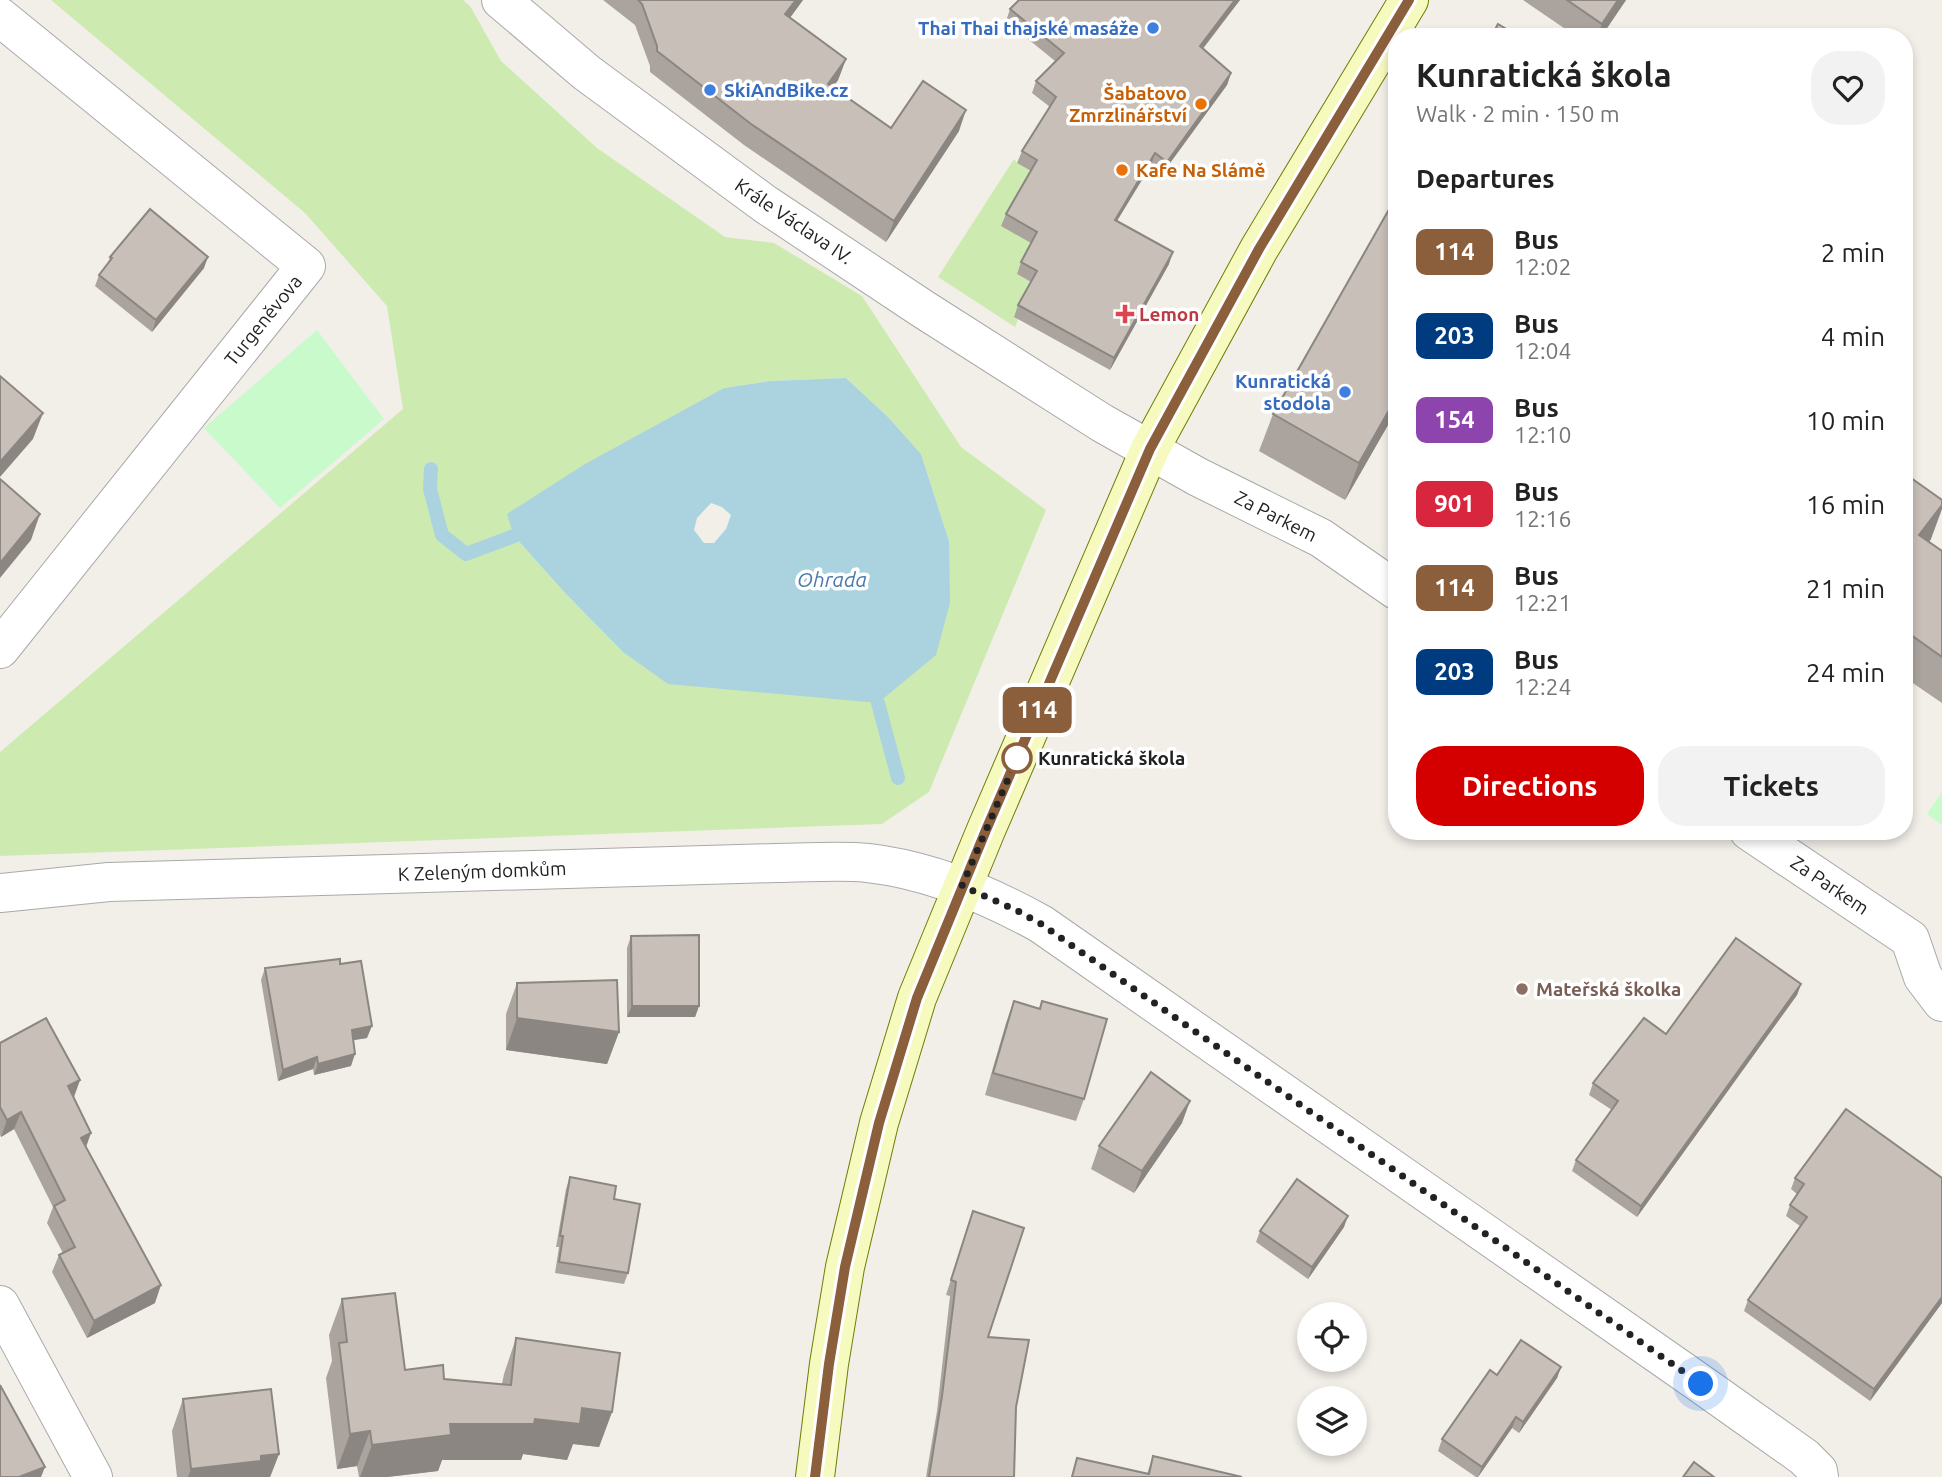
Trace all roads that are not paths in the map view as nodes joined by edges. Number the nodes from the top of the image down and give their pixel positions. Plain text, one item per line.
1 (501, 0) edge
2 (1409, 0) edge
3 (0, 17) edge
4 (1392, 28) edge
5 (1388, 35) edge
6 (1150, 449) junction
7 (1388, 584) edge
8 (0, 649) edge
9 (1764, 840) edge
10 (962, 886) junction
11 (0, 893) edge
12 (1926, 938) edge
13 (1942, 1002) edge
14 (0, 1304) edge
15 (93, 1477) edge
16 (815, 1477) edge
17 (1819, 1477) edge

1 - 6 street, Krále Václava IV.
2 - 4 street
3 - 8 street, Turgeněvova
5 - 6 street
6 - 7 street, Za Parkem
6 - 10 street
9 - 12 street, Za Parkem
10 - 11 street, K Zeleným domkům
10 - 16 street
10 - 17 street, K Zeleným domkům
12 - 13 street, Za Parkem
14 - 15 street

